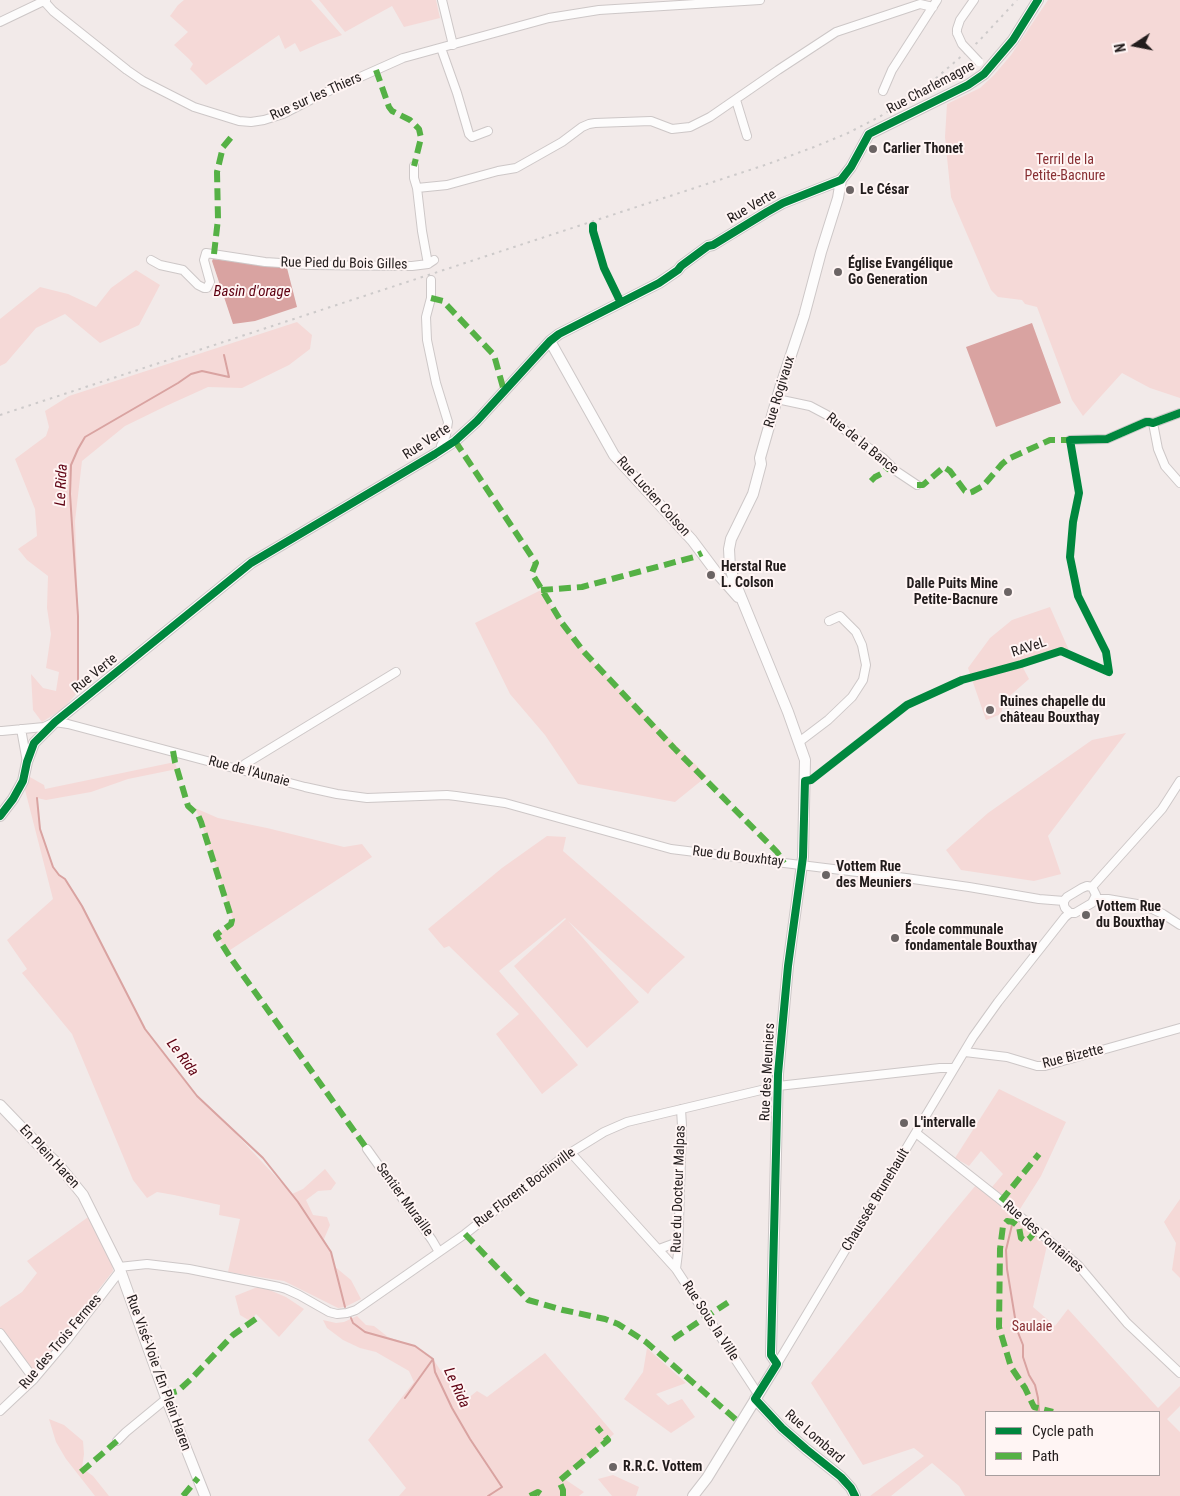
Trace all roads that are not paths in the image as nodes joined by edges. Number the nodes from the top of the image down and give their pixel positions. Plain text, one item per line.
1 (442, 0) edge
2 (760, 0) edge
3 (974, 0) edge
4 (1038, 0) edge
5 (45, 1) edge
6 (935, 4) edge
7 (0, 22) edge
8 (452, 44) junction
9 (441, 48) junction
10 (988, 71) junction
11 (883, 91) dead end
12 (736, 100) junction
13 (488, 131) dead end
14 (747, 136) dead end
15 (414, 166) dead end
16 (841, 180) junction
17 (827, 186) junction
18 (417, 188) junction
19 (839, 193) junction
20 (152, 260) dead end
21 (431, 280) dead end
22 (550, 341) junction
23 (777, 398) junction
24 (1180, 413) edge
25 (1152, 423) junction
26 (1070, 440) dead end
27 (441, 450) junction
28 (1180, 483) edge
29 (917, 485) dead end
30 (730, 568) junction
31 (716, 572) junction
32 (742, 601) junction
33 (829, 621) dead end
34 (396, 672) dead end
35 (55, 722) junction
36 (21, 729) junction
37 (0, 730) edge
38 (799, 742) junction
39 (27, 762) junction
40 (240, 769) junction
41 (1180, 781) edge
42 (447, 795) joint
43 (0, 816) edge
44 (802, 865) junction
45 (1092, 887) junction
46 (1095, 899) junction
47 (1064, 901) junction
48 (1070, 913) junction
49 (1180, 925) edge
50 (1180, 1028) edge
51 (965, 1052) junction
52 (954, 1068) junction
53 (778, 1086) junction
54 (0, 1105) edge
55 (681, 1109) junction
56 (916, 1133) junction
57 (367, 1148) dead end
58 (571, 1153) junction
59 (678, 1242) junction
60 (659, 1249) junction
61 (439, 1252) junction
62 (119, 1269) junction
63 (676, 1269) junction
64 (0, 1333) edge
65 (776, 1364) junction
66 (1180, 1373) edge
67 (34, 1379) junction
68 (756, 1396) junction
69 (166, 1399) junction
70 (0, 1411) edge
71 (117, 1440) dead end
72 (205, 1496) edge
73 (693, 1496) edge
74 (855, 1496) edge

1 - 8 street
2 - 8 street, Rue sur les Thiers
3 - 10 street, Rue Charlemagne, bridge
4 - 10 street, Rue Charlemagne
5 - 7 street
5 - 9 street, Rue sur les Thiers
6 - 11 street, Rue Charlemagne
6 - 12 street
8 - 9 street, Rue sur les Thiers
9 - 13 street
10 - 16 street, Rue Charlemagne
12 - 14 street
12 - 18 street
15 - 18 street, Rue Pied du Bois Gilles
16 - 17 street, Rue Verte
16 - 19 street, Rue Rogivaux
17 - 19 street
17 - 22 street, Rue Verte
18 - 20 street, Rue Pied du Bois Gilles
19 - 23 street, Rue Rogivaux
21 - 27 street
22 - 27 street, Rue Verte
22 - 31 street, Rue Lucien Colson
23 - 29 street, Rue de la Bance
23 - 30 street, Rue Rogivaux
24 - 25 street
25 - 26 street
25 - 28 street
27 - 35 street, Rue Verte
30 - 31 street
30 - 32 street, Rue Rogivaux
31 - 32 street
32 - 38 street, Rue Rogivaux
33 - 38 street
34 - 40 street
35 - 36 street
35 - 39 street, Rue Verte
35 - 40 street, Rue de l'Aunaie
36 - 37 street
36 - 39 street
38 - 44 street, Rue des Meuniers
39 - 43 street
40 - 42 street, Rue de l'Aunaie
41 - 45 street
42 - 44 street, Rue du Bouxhtay
44 - 47 street, Rue du Bouxhtay
44 - 53 street, Rue des Meuniers
45 - 46 street
45 - 47 street
46 - 48 street, Chaussée Brunehault
46 - 49 street
47 - 48 street
48 - 51 street, Chaussée Brunehault
50 - 51 street, Rue Bizette
51 - 52 street, Chaussée Brunehault
52 - 53 street, Rue Florent Boclinville
52 - 56 street, Chaussée Brunehault
53 - 55 street, Rue Florent Boclinville
53 - 65 street, Rue des Meuniers
54 - 62 street, En Plein Haren
55 - 58 street, Rue Florent Boclinville
55 - 59 street, Rue du Docteur Malpas
56 - 65 street, Chaussée Brunehault
56 - 66 street, Rue des Fontaines
57 - 61 street, Sentier Muraille
58 - 60 street, Rue Sous la Ville
58 - 61 street, Rue Florent Boclinville
59 - 60 street
59 - 63 street, Rue du Docteur Malpas
60 - 63 street, Rue Sous la Ville
61 - 62 street, Rue Florent Boclinville
62 - 67 street, Rue des Trois Fermes
62 - 69 street, Rue Visé-Voie /En Plein Haren
63 - 68 street, Rue Sous la Ville
64 - 67 street
65 - 68 street, Chaussée Brunehault
67 - 70 street, Rue des Trois Fermes
68 - 73 street, Chaussée Brunehault
68 - 74 street, Rue Lombard
69 - 71 street
69 - 72 street, Rue Visé-Voie /En Plein Haren

